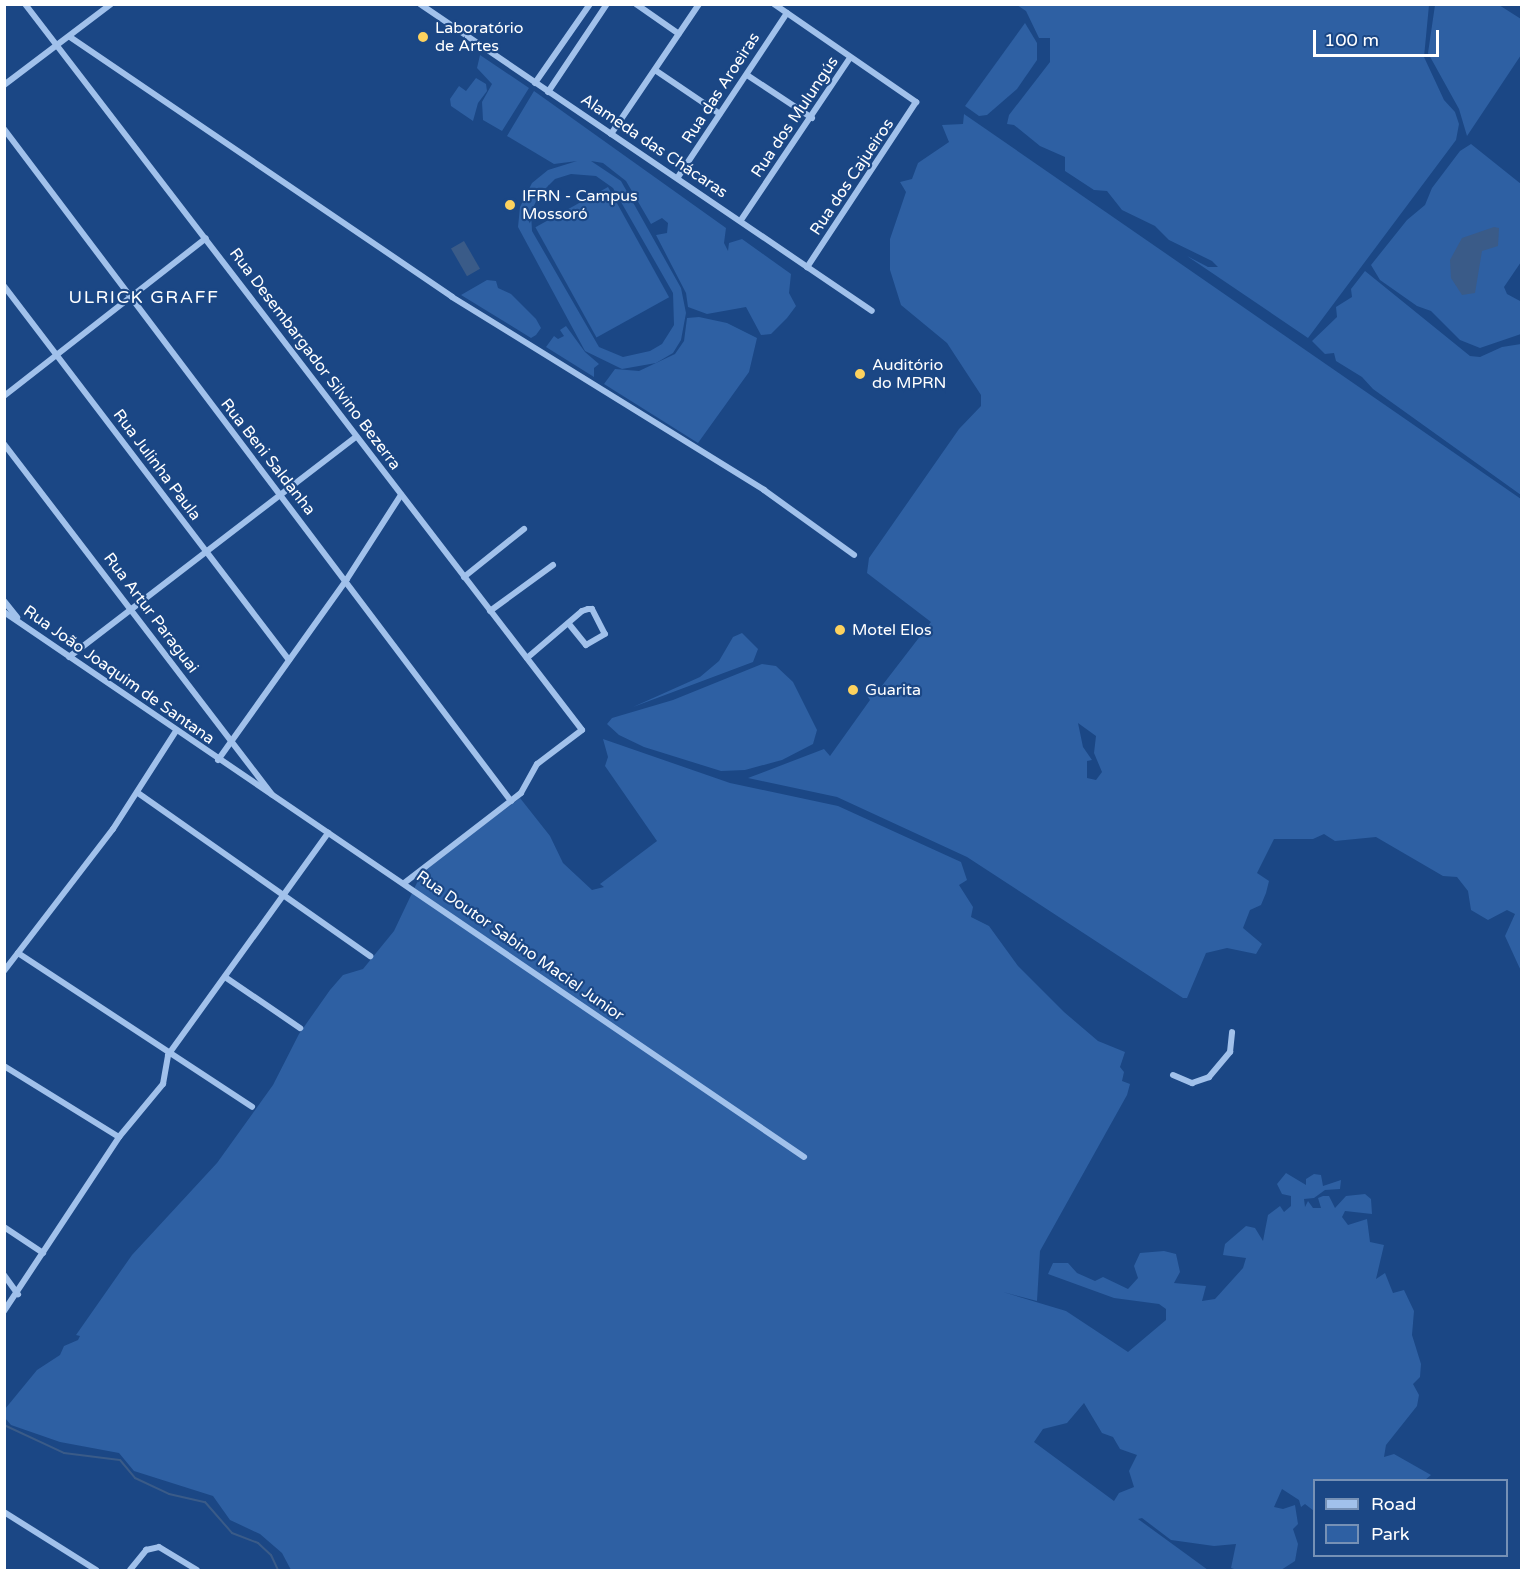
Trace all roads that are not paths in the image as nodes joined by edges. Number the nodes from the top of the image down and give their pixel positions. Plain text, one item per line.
1 (25, 4) edge
2 (111, 4) edge
3 (420, 4) edge
4 (590, 4) edge
5 (607, 4) edge
6 (636, 4) edge
7 (699, 4) edge
8 (774, 4) edge
9 (787, 12) junction
10 (679, 34) junction
11 (70, 37) junction
12 (57, 47) junction
13 (850, 58) junction
14 (655, 70) junction
15 (747, 75) junction
16 (535, 83) junction
17 (4, 86) edge
18 (548, 92) junction
19 (720, 114) junction
20 (812, 118) junction
21 (4, 129) edge
22 (611, 134) junction
23 (678, 177) junction
24 (741, 220) junction
25 (206, 238) junction
26 (807, 267) junction
27 (4, 286) edge
28 (131, 297) junction
29 (872, 311) dead end
30 (56, 354) junction
31 (4, 396) edge
32 (356, 436) junction
33 (4, 444) edge
34 (281, 494) junction
35 (401, 495) junction
36 (524, 529) dead end
37 (206, 551) junction
38 (854, 555) dead end
39 (553, 565) dead end
40 (464, 577) junction
41 (346, 579) junction
42 (4, 601) edge
43 (131, 609) junction
44 (490, 611) junction
45 (4, 612) edge
46 (21, 623) junction
47 (568, 623) junction
48 (69, 657) junction
49 (527, 658) junction
50 (289, 660) junction
51 (176, 731) junction
52 (231, 740) junction
53 (218, 760) junction
54 (138, 793) junction
55 (276, 799) junction
56 (511, 801) junction
57 (328, 833) junction
58 (404, 883) junction
59 (283, 897) junction
60 (18, 953) junction
61 (370, 956) dead end
62 (4, 970) edge
63 (225, 977) junction
64 (300, 1029) dead end
65 (1232, 1032) dead end
66 (168, 1055) junction
67 (4, 1066) edge
68 (1173, 1075) dead end
69 (252, 1107) dead end
70 (119, 1137) junction
71 (804, 1156) dead end
72 (4, 1227) edge
73 (43, 1253) junction
74 (4, 1275) edge
75 (18, 1294) junction
76 (4, 1311) edge
77 (4, 1512) edge
78 (96, 1570) edge
79 (130, 1570) edge
80 (197, 1570) edge

1 - 12 street, Rua Desembargador Silvino Bezerra
2 - 11 street
3 - 16 street, Alameda das Chácaras
4 - 16 street
5 - 18 street
6 - 10 street
7 - 10 street
8 - 9 street
9 - 13 street
9 - 15 street, Rua das Aroeiras
10 - 14 street
11 - 12 street
11 - 38 street
12 - 17 street
12 - 25 street, Rua Desembargador Silvino Bezerra
13 - 20 street, Rua dos Mulungús
13 - 26 street, Rua dos Cajueiros
14 - 19 street
14 - 22 street
15 - 19 street, Rua das Aroeiras
15 - 20 street
16 - 18 street, Alameda das Chácaras
18 - 22 street, Alameda das Chácaras
19 - 23 street, Rua das Aroeiras
20 - 24 street, Rua dos Mulungús
21 - 28 street, Rua Beni Saldanha
22 - 23 street, Alameda das Chácaras
23 - 24 street, Alameda das Chácaras
24 - 26 street, Alameda das Chácaras
25 - 28 street
25 - 32 street, Rua Desembargador Silvino Bezerra
26 - 29 street, Alameda das Chácaras
27 - 30 street, Rua Julinha Paula
28 - 30 street
28 - 34 street, Rua Beni Saldanha
30 - 31 street
30 - 37 street, Rua Julinha Paula
32 - 34 street
32 - 35 street, Rua Desembargador Silvino Bezerra
33 - 43 street, Rua Artur Paraguai
34 - 37 street
34 - 41 street, Rua Beni Saldanha
35 - 40 street, Rua Desembargador Silvino Bezerra
35 - 41 street
36 - 40 street
37 - 43 street
37 - 50 street, Rua Julinha Paula
39 - 44 street
40 - 44 street, Rua Desembargador Silvino Bezerra
41 - 50 street
41 - 56 street, Rua Beni Saldanha
42 - 46 street
43 - 48 street
43 - 52 street, Rua Artur Paraguai
44 - 49 street, Rua Desembargador Silvino Bezerra
45 - 46 street, Rua João Joaquim de Santana
46 - 48 street, Rua João Joaquim de Santana
47 - 47 street
47 - 49 street
48 - 51 street, Rua João Joaquim de Santana
49 - 56 street, Rua Desembargador Silvino Bezerra
50 - 52 street
51 - 53 street, Rua João Joaquim de Santana
51 - 54 street
52 - 53 street
52 - 55 street, Rua Artur Paraguai
53 - 55 street, Rua Doutor Sabino Maciel Junior
54 - 59 street
54 - 60 street
55 - 57 street, Rua Doutor Sabino Maciel Junior
56 - 58 street
57 - 58 street, Rua Doutor Sabino Maciel Junior
57 - 59 street
58 - 71 street, Rua Doutor Sabino Maciel Junior
59 - 61 street
59 - 63 street
60 - 62 street
60 - 66 street
63 - 64 street
63 - 66 street
65 - 68 street
66 - 69 street
66 - 70 street
67 - 70 street
70 - 73 street
72 - 73 street
73 - 75 street
74 - 75 street
75 - 76 street
77 - 78 street
79 - 80 street

